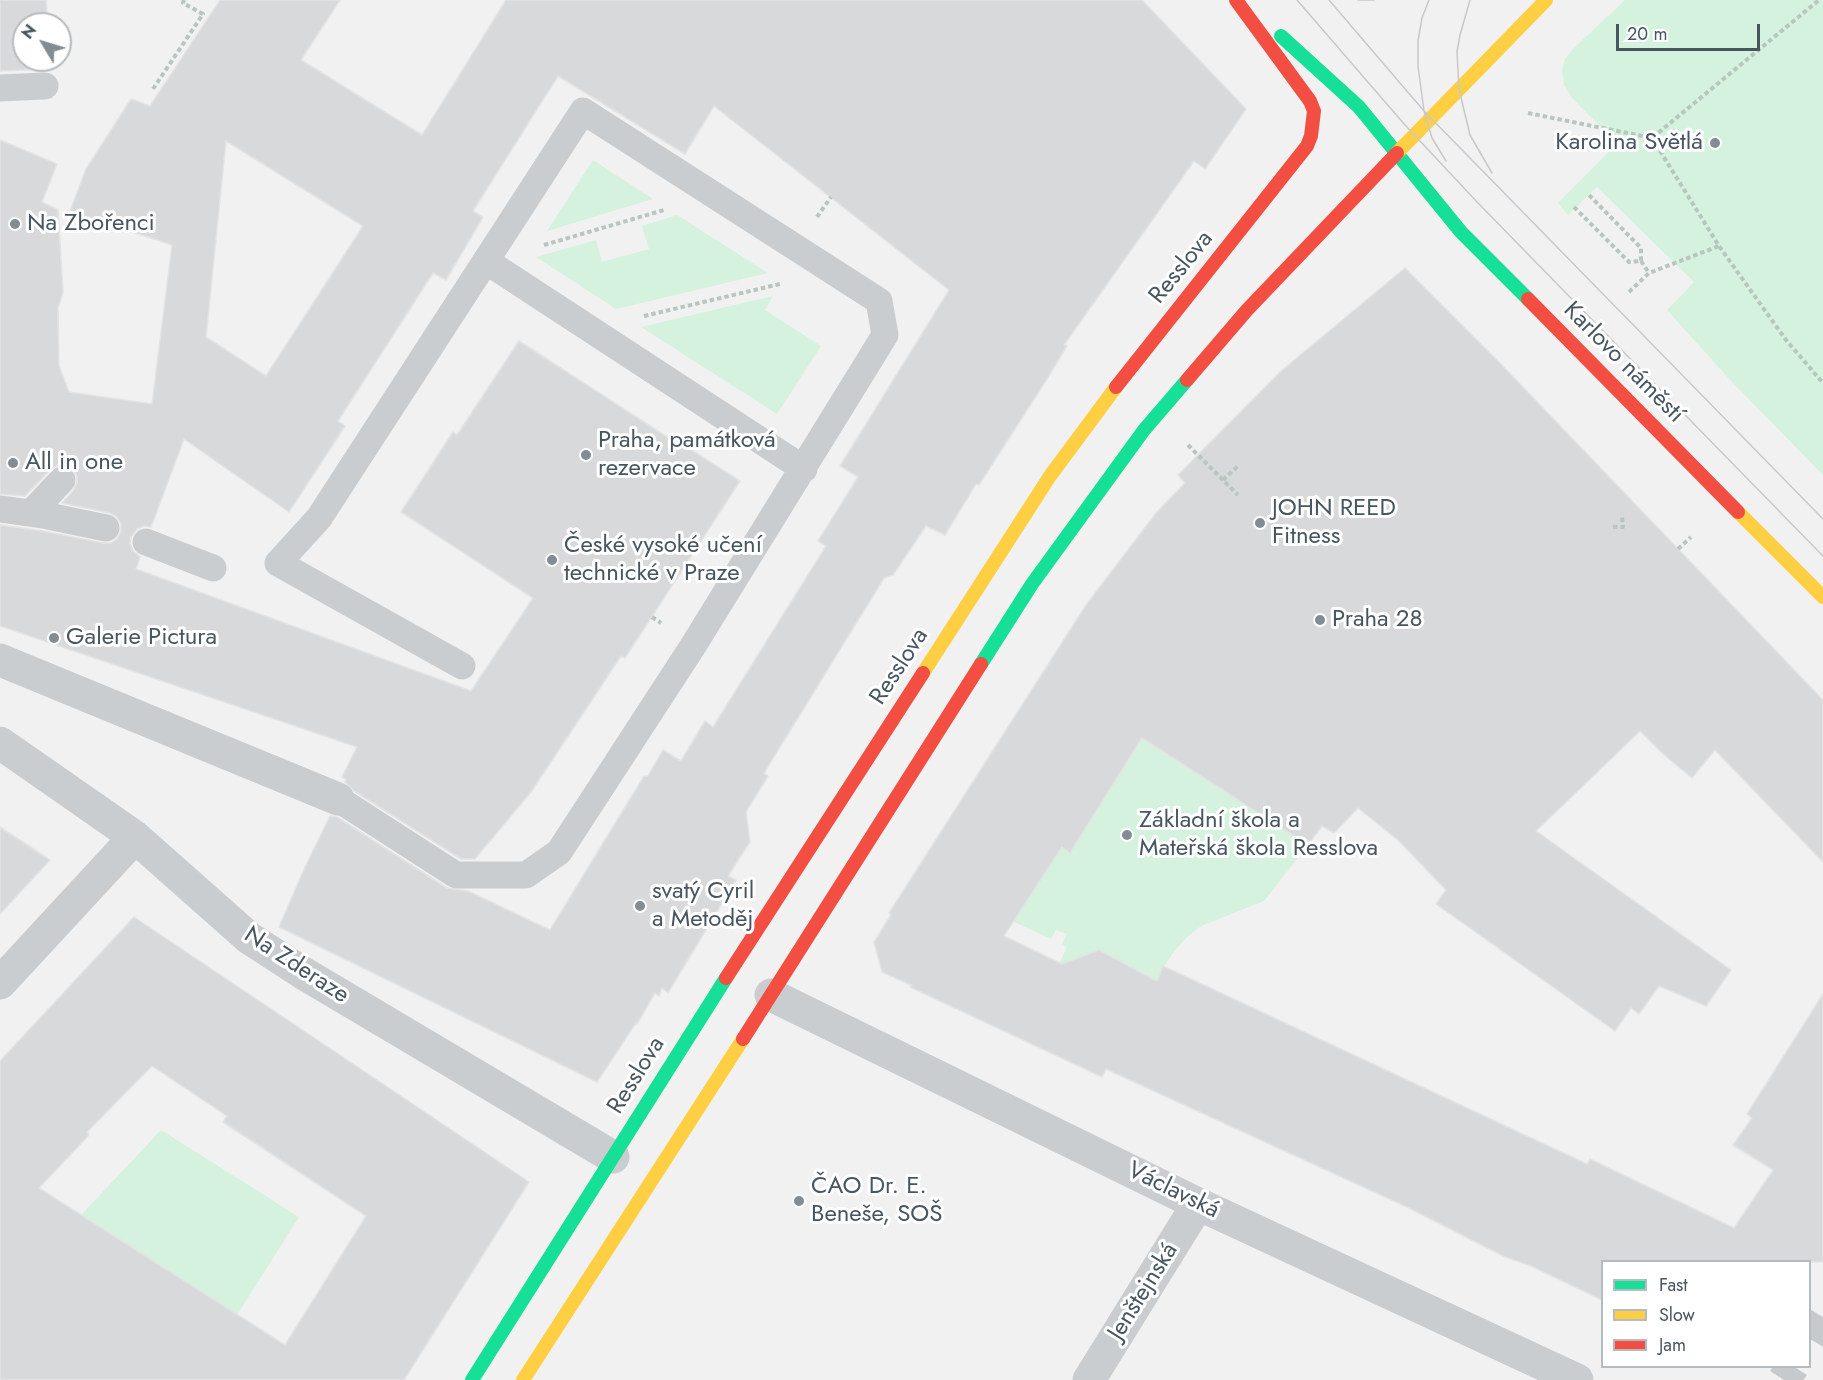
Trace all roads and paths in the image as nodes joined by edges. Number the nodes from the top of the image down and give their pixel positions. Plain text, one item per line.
1 (184, 0) edge
2 (1238, 0) edge
3 (1546, 0) edge
4 (1819, 0) edge
5 (45, 86) dead end
6 (0, 88) edge
7 (153, 89) dead end
8 (1528, 113) dead end
9 (1652, 138) junction
10 (1397, 154) junction
11 (1588, 194) dead end
12 (716, 195) junction
13 (1574, 207) dead end
14 (1719, 246) junction
15 (486, 261) junction
16 (1641, 261) junction
17 (833, 272) junction
18 (1649, 273) junction
19 (1629, 292) dead end
20 (591, 329) junction
21 (1823, 383) edge
22 (1182, 439) dead end
23 (1239, 465) dead end
24 (804, 469) junction
25 (62, 480) dead end
26 (1223, 480) junction
27 (1238, 495) dead end
28 (0, 509) edge
29 (41, 515) junction
30 (1622, 518) dead end
31 (1613, 527) dead end
32 (106, 528) dead end
33 (1690, 537) dead end
34 (146, 542) dead end
35 (1678, 549) dead end
36 (213, 568) dead end
37 (1823, 597) edge
38 (0, 660) edge
39 (462, 666) dead end
40 (0, 743) edge
41 (338, 799) joint
42 (135, 837) junction
43 (0, 983) edge
44 (771, 995) junction
45 (613, 1157) junction
46 (1198, 1204) junction
47 (472, 1380) edge
48 (523, 1380) edge
49 (1089, 1380) edge
50 (1578, 1380) edge

1 - 7 path
2 - 10 main road, Karlovo náměstí
2 - 45 main road, Resslova
3 - 10 main road
4 - 9 path
5 - 6 lane
8 - 9 path
9 - 14 path
10 - 37 main road, Karlovo náměstí
10 - 44 main road
11 - 16 path
12 - 15 path
12 - 15 lane
12 - 17 lane
13 - 16 path
14 - 18 path
14 - 21 path
15 - 20 lane
15 - 39 lane
16 - 18 path
17 - 20 path
17 - 24 lane
18 - 19 path
20 - 24 lane
22 - 26 path
23 - 26 path
24 - 41 lane
25 - 29 lane
26 - 27 path
28 - 29 lane
29 - 32 lane
30 - 31 path
33 - 35 path
34 - 36 lane
38 - 41 street
40 - 42 street, Na Zderaze
42 - 43 street
42 - 45 street, Na Zderaze
44 - 46 street, Václavská
44 - 48 main road
45 - 47 main road, Resslova
46 - 49 street, Jenštejnská
46 - 50 street, Václavská

